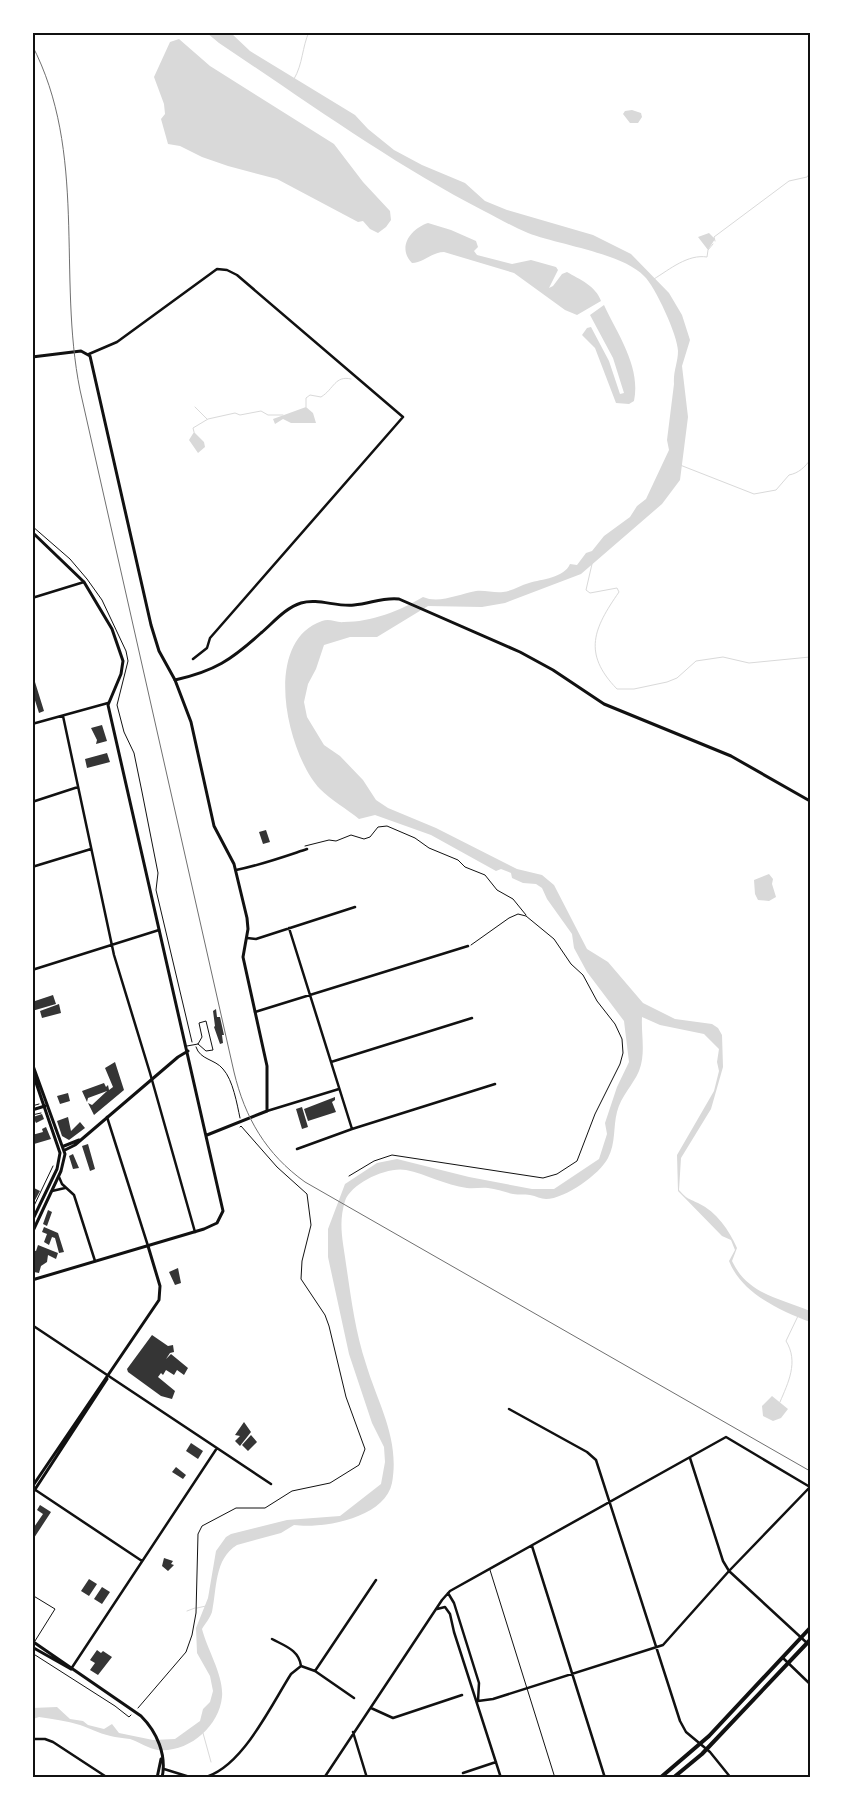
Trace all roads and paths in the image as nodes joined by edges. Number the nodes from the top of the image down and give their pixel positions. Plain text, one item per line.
1 (89, 354) junction
2 (32, 357) edge
3 (32, 526) edge
4 (32, 532) edge
5 (84, 582) junction
6 (32, 598) edge
7 (193, 659) dead end
8 (175, 680) junction
9 (108, 703) junction
10 (63, 716) junction
11 (32, 724) edge
12 (78, 787) junction
13 (810, 801) edge
14 (32, 802) edge
15 (91, 849) junction
16 (307, 849) dead end
17 (301, 851) junction
18 (32, 867) edge
19 (236, 870) junction
20 (355, 907) dead end
21 (526, 916) junction
22 (289, 928) junction
23 (161, 930) junction
24 (246, 938) junction
25 (111, 945) junction
26 (468, 946) joint
27 (32, 970) edge
28 (310, 996) junction
29 (255, 1012) junction
30 (472, 1018) dead end
31 (198, 1044) junction
32 (194, 1045) junction
33 (186, 1046) junction
34 (188, 1052) junction
35 (331, 1062) junction
36 (32, 1063) edge
37 (32, 1070) edge
38 (152, 1078) junction
39 (495, 1084) dead end
40 (339, 1089) junction
41 (47, 1101) junction
42 (32, 1106) edge
43 (42, 1106) junction
44 (32, 1110) edge
45 (267, 1111) junction
46 (43, 1112) dead end
47 (32, 1115) edge
48 (107, 1116) junction
49 (238, 1123) junction
50 (352, 1129) junction
51 (207, 1134) junction
52 (64, 1148) junction
53 (297, 1148) dead end
54 (60, 1149) junction
55 (54, 1165) dead end
56 (60, 1174) junction
57 (349, 1176) dead end
58 (67, 1188) junction
59 (48, 1195) junction
60 (32, 1210) edge
61 (32, 1221) edge
62 (195, 1232) junction
63 (32, 1233) edge
64 (148, 1246) junction
65 (95, 1261) junction
66 (32, 1280) edge
67 (32, 1326) edge
68 (108, 1376) junction
69 (509, 1409) dead end
70 (217, 1448) junction
71 (690, 1458) junction
72 (271, 1484) dead end
73 (810, 1487) edge
74 (34, 1488) edge
75 (32, 1494) edge
76 (610, 1502) junction
77 (532, 1546) junction
78 (142, 1562) junction
79 (490, 1569) junction
80 (729, 1571) junction
81 (376, 1580) dead end
82 (448, 1593) junction
83 (32, 1595) edge
84 (434, 1612) junction
85 (810, 1628) edge
86 (462, 1630) junction
87 (454, 1632) junction
88 (802, 1638) junction
89 (272, 1639) dead end
90 (33, 1641) edge
91 (809, 1641) edge
92 (32, 1647) edge
93 (657, 1647) junction
94 (41, 1652) junction
95 (32, 1653) edge
96 (783, 1658) junction
97 (789, 1663) junction
98 (301, 1666) junction
99 (72, 1669) junction
100 (315, 1671) junction
101 (572, 1674) junction
102 (810, 1684) edge
103 (528, 1688) junction
104 (462, 1695) dead end
105 (354, 1698) dead end
106 (478, 1701) junction
107 (371, 1708) junction
108 (134, 1711) junction
109 (353, 1732) junction
110 (32, 1739) edge
111 (700, 1745) junction
112 (707, 1749) junction
113 (162, 1756) junction
114 (496, 1762) junction
115 (164, 1769) junction
116 (464, 1773) dead end
117 (108, 1778) edge
118 (157, 1778) edge
119 (162, 1778) edge
120 (193, 1778) edge
121 (202, 1778) edge
122 (324, 1778) edge
123 (368, 1778) edge
124 (501, 1778) edge
125 (555, 1778) edge
126 (605, 1778) edge
127 (660, 1778) edge
128 (673, 1778) edge
129 (731, 1778) edge

1 - 2 street
1 - 7 street
1 - 8 street
3 - 32 path
4 - 5 street
5 - 6 street
5 - 9 street
8 - 13 street
8 - 19 street
9 - 10 street
9 - 23 street
10 - 11 street
10 - 12 street
12 - 14 street
12 - 15 street
15 - 18 street
15 - 25 street
16 - 17 street
17 - 19 street
17 - 21 path
19 - 24 street
20 - 22 street
21 - 26 path
21 - 57 path
22 - 24 street
22 - 28 street
23 - 25 street
23 - 33 street
24 - 29 street
25 - 27 street
25 - 38 street
26 - 28 street
28 - 29 street
28 - 35 street
29 - 45 street
30 - 35 street
31 - 31 lane
31 - 32 lane
32 - 33 lane
32 - 49 path
33 - 34 street
34 - 38 street
34 - 51 street
35 - 40 street
36 - 41 street
37 - 43 street
38 - 48 street
38 - 62 street
39 - 50 street
40 - 45 street
40 - 50 street
41 - 43 street
41 - 52 street
42 - 43 path
43 - 44 street
43 - 54 street
45 - 49 street
46 - 47 path
48 - 52 street
48 - 64 street
49 - 51 street
49 - 108 path
50 - 53 street
51 - 62 street
52 - 54 street
52 - 56 street
54 - 61 street
55 - 60 path
56 - 58 street
56 - 59 street
58 - 59 street
58 - 65 street
59 - 63 street
62 - 64 street
64 - 65 street
64 - 68 street
65 - 66 street
67 - 68 street
68 - 70 street
68 - 74 street
69 - 76 street
70 - 72 street
70 - 78 street
71 - 73 street
71 - 76 street
71 - 80 street
73 - 80 street
74 - 75 street
74 - 78 street
76 - 77 street
76 - 93 street
77 - 79 street
77 - 101 street
78 - 99 street
79 - 82 street
79 - 103 lane
80 - 88 street
80 - 93 street
81 - 100 street
82 - 84 street
82 - 86 street
83 - 90 lane
84 - 87 street
84 - 107 street
85 - 88 main road
86 - 87 street
86 - 106 street
87 - 106 street
88 - 91 street
88 - 96 main road
89 - 98 street
90 - 94 street
90 - 99 street
91 - 97 main road
92 - 94 street
93 - 101 street
93 - 111 street
94 - 99 street
95 - 108 path
96 - 97 street
96 - 111 main road
97 - 102 street
97 - 112 main road
98 - 100 street
98 - 121 street
99 - 108 street
100 - 105 street
101 - 103 street
101 - 126 street
103 - 106 street
103 - 125 lane
104 - 107 street
106 - 114 street
107 - 109 street
108 - 113 street
109 - 122 street
109 - 123 street
110 - 117 street
111 - 112 street
111 - 127 main road
112 - 128 main road
112 - 129 street
113 - 115 street
113 - 118 street
114 - 116 street
114 - 124 street
115 - 118 street
115 - 119 street
115 - 120 street

